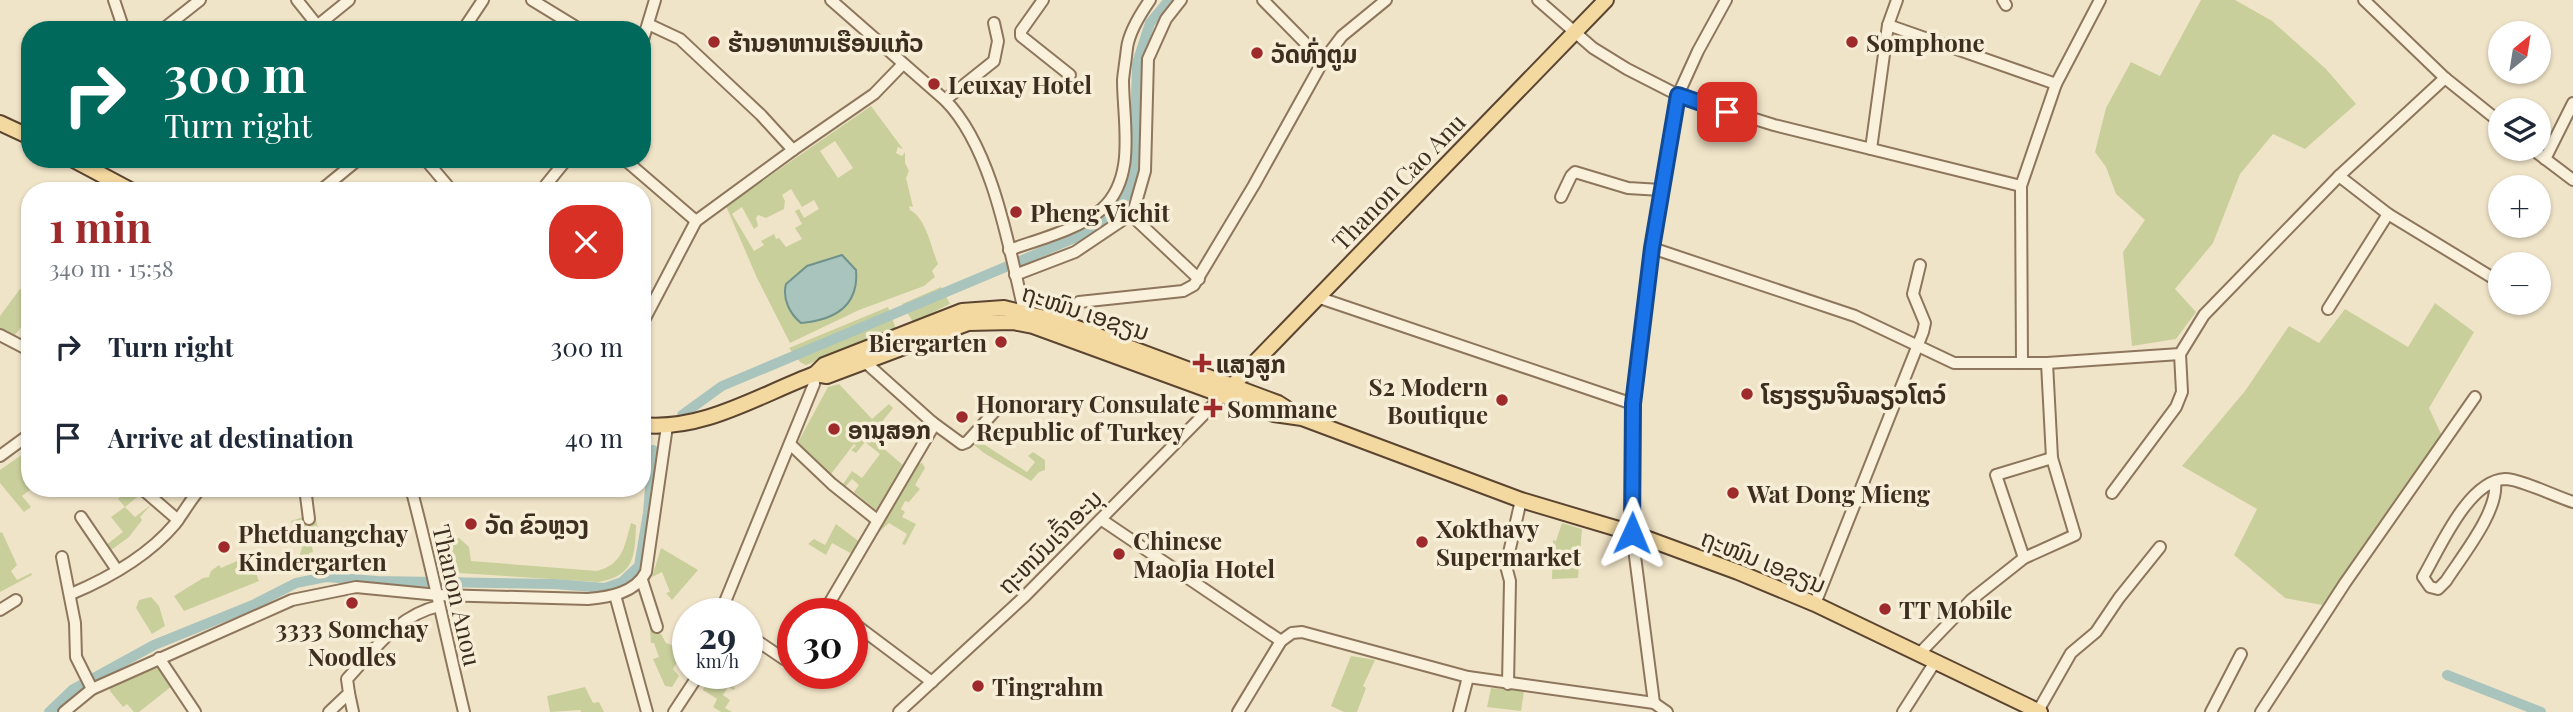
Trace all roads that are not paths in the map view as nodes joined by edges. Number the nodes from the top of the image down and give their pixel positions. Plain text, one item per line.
1 (114, 0) edge
2 (200, 0) edge
3 (297, 0) edge
4 (349, 0) edge
5 (483, 0) edge
6 (532, 0) edge
7 (655, 0) edge
8 (832, 0) edge
9 (1043, 0) edge
10 (1181, 0) edge
11 (1263, 0) edge
12 (1538, 0) edge
13 (1606, 0) edge
14 (1726, 0) edge
15 (1897, 0) edge
16 (2100, 0) edge
17 (2364, 0) edge
18 (1148, 1) edge
19 (1378, 2) edge
20 (1166, 19) junction
21 (121, 21) edge
22 (173, 21) edge
23 (314, 21) edge
24 (326, 21) edge
25 (469, 21) edge
26 (566, 21) edge
27 (649, 21) edge
28 (995, 23) dead end
29 (1888, 25) junction
30 (651, 26) edge
31 (1576, 31) junction
32 (1323, 61) junction
33 (903, 64) junction
34 (1070, 75) dead end
35 (2445, 78) junction
36 (2056, 84) junction
37 (1678, 95) junction
38 (945, 100) junction
39 (2573, 103) edge
40 (2488, 113) edge
41 (0, 122) edge
42 (21, 132) edge
43 (2551, 147) edge
44 (1871, 149) junction
45 (793, 150) junction
46 (2548, 161) edge
47 (89, 168) edge
48 (348, 168) edge
49 (433, 168) edge
50 (560, 168) edge
51 (634, 168) edge
52 (2339, 176) junction
53 (2573, 180) edge
54 (114, 182) edge
55 (331, 182) edge
56 (444, 182) edge
57 (548, 182) edge
58 (651, 182) edge
59 (651, 182) edge
60 (2021, 186) junction
61 (1661, 190) junction
62 (1561, 197) dead end
63 (2388, 214) junction
64 (1131, 215) junction
65 (696, 221) junction
66 (1652, 248) junction
67 (1010, 252) junction
68 (1920, 265) dead end
69 (1015, 273) junction
70 (2488, 275) edge
71 (1199, 279) junction
72 (1317, 297) junction
73 (651, 307) edge
74 (2328, 309) dead end
75 (1024, 311) junction
76 (1061, 323) junction
77 (0, 335) edge
78 (21, 344) edge
79 (1917, 344) junction
80 (2180, 355) junction
81 (865, 362) junction
82 (2022, 363) junction
83 (2047, 363) junction
84 (815, 374) junction
85 (1228, 390) junction
86 (2475, 397) dead end
87 (1633, 404) junction
88 (995, 411) dead end
89 (932, 422) junction
90 (651, 425) edge
91 (667, 426) junction
92 (21, 441) edge
93 (791, 445) junction
94 (0, 456) edge
95 (2052, 458) junction
96 (2495, 482) junction
97 (2112, 493) dead end
98 (151, 497) edge
99 (195, 497) edge
100 (306, 497) edge
101 (413, 497) edge
102 (1521, 500) junction
103 (2573, 502) edge
104 (81, 517) dead end
105 (309, 519) dead end
106 (178, 520) junction
107 (877, 520) junction
108 (1102, 520) junction
109 (1632, 533) junction
110 (2160, 547) dead end
111 (62, 557) dead end
112 (2024, 558) junction
113 (117, 570) junction
114 (642, 580) junction
115 (71, 594) junction
116 (615, 595) junction
117 (726, 598) edge
118 (832, 598) edge
119 (16, 600) dead end
120 (438, 601) junction
121 (1815, 604) junction
122 (0, 610) edge
123 (657, 627) dead end
124 (868, 634) edge
125 (1281, 641) junction
126 (1919, 654) junction
127 (2241, 654) dead end
128 (159, 659) junction
129 (1935, 662) junction
130 (1468, 677) junction
131 (932, 682) junction
132 (1508, 684) junction
133 (91, 687) junction
134 (689, 689) edge
135 (349, 693) junction
136 (1654, 703) junction
137 (64, 712) edge
138 (195, 712) edge
139 (329, 712) edge
140 (354, 712) edge
141 (464, 712) edge
142 (647, 712) edge
143 (674, 712) edge
144 (900, 712) edge
145 (1238, 712) edge
146 (1459, 712) edge
147 (1667, 712) edge
148 (1903, 712) edge
149 (2039, 712) edge
150 (2211, 712) edge
151 (2261, 712) edge

1 - 21 street
2 - 22 street
3 - 23 street
4 - 24 street
5 - 25 street
6 - 26 street
7 - 27 street
8 - 33 street
9 - 34 street
10 - 20 street
11 - 32 street
12 - 31 street
13 - 31 main road, Thanon Cao Anu
14 - 37 street
15 - 29 street
16 - 36 street
17 - 35 street
18 - 20 street
18 - 67 street
19 - 32 street
20 - 64 street
28 - 38 street
29 - 36 street
29 - 44 street
30 - 45 street
31 - 37 street
31 - 72 main road, Thanon Cao Anu
32 - 71 street
33 - 38 street
33 - 45 street
35 - 40 street
35 - 52 street
36 - 60 street
37 - 44 street
37 - 61 street
38 - 67 street
39 - 43 street
41 - 42 main road
44 - 60 street
45 - 65 street
46 - 53 street
47 - 54 main road
48 - 55 street
49 - 56 street
50 - 57 street
51 - 58 street
52 - 63 street
52 - 80 street
59 - 65 street
60 - 82 street
61 - 62 street
61 - 66 street
63 - 70 street
63 - 74 street
64 - 69 street
64 - 71 street
65 - 73 street
66 - 79 street
66 - 87 street
67 - 69 street
68 - 79 street
69 - 75 street
71 - 76 street
72 - 85 main road, Thanon Cao Anu
72 - 87 street
75 - 76 main road, ຖະໜົນ ເອຊຽນ
75 - 84 main road, ຖະໜົນ ເອຊຽນ
76 - 85 main road, ຖະໜົນ ເອຊຽນ
77 - 78 street
79 - 82 street
79 - 121 street
80 - 83 street
80 - 97 street
81 - 84 main road, ຖະໜົນ ເອຊຽນ
81 - 85 main road, ຖະໜົນ ເອຊຽນ
81 - 89 street
82 - 83 street
83 - 95 street
84 - 91 main road, ຖະໜົນ ເອຊຽນ
84 - 93 street
85 - 102 main road, ຖະໜົນ ເອຊຽນ
85 - 108 street, ຖະຫນົນເຈົ້າອະນຸ
86 - 151 street
87 - 109 street
88 - 89 street
89 - 107 street
90 - 91 main road, ຖະໜົນ ເອຊຽນ
91 - 114 street
92 - 94 street
93 - 107 street
93 - 117 street
95 - 112 street
95 - 112 street
96 - 96 street
96 - 103 street
98 - 106 street
99 - 106 street
100 - 105 street
101 - 120 street, Thanon Anou
102 - 109 main road, ຖະໜົນ ເອຊຽນ
102 - 132 street
104 - 113 street
106 - 113 street
107 - 118 street
108 - 125 street
108 - 131 street, ຖະຫນົນເຈົ້າອະນຸ
109 - 121 main road, ຖະໜົນ ເອຊຽນ
109 - 136 street
110 - 149 street
111 - 115 street
112 - 126 street
113 - 115 street
114 - 116 street
114 - 123 street
115 - 133 street
116 - 120 street
116 - 142 street
119 - 122 street
120 - 128 street
120 - 135 street
120 - 141 street, Thanon Anou
121 - 126 main road, ຖະໜົນ ເອຊຽນ
124 - 131 street
125 - 130 street
125 - 145 street
126 - 129 main road, ຖະໜົນ ເອຊຽນ
127 - 150 street
128 - 133 street
128 - 138 street
129 - 148 street
129 - 149 main road, ຖະໜົນ ເອຊຽນ
130 - 132 street
130 - 146 street
131 - 144 street, ຖະຫນົນເຈົ້າອະນຸ
132 - 136 street
133 - 137 street
134 - 143 street
135 - 139 street
135 - 140 street
136 - 147 street

